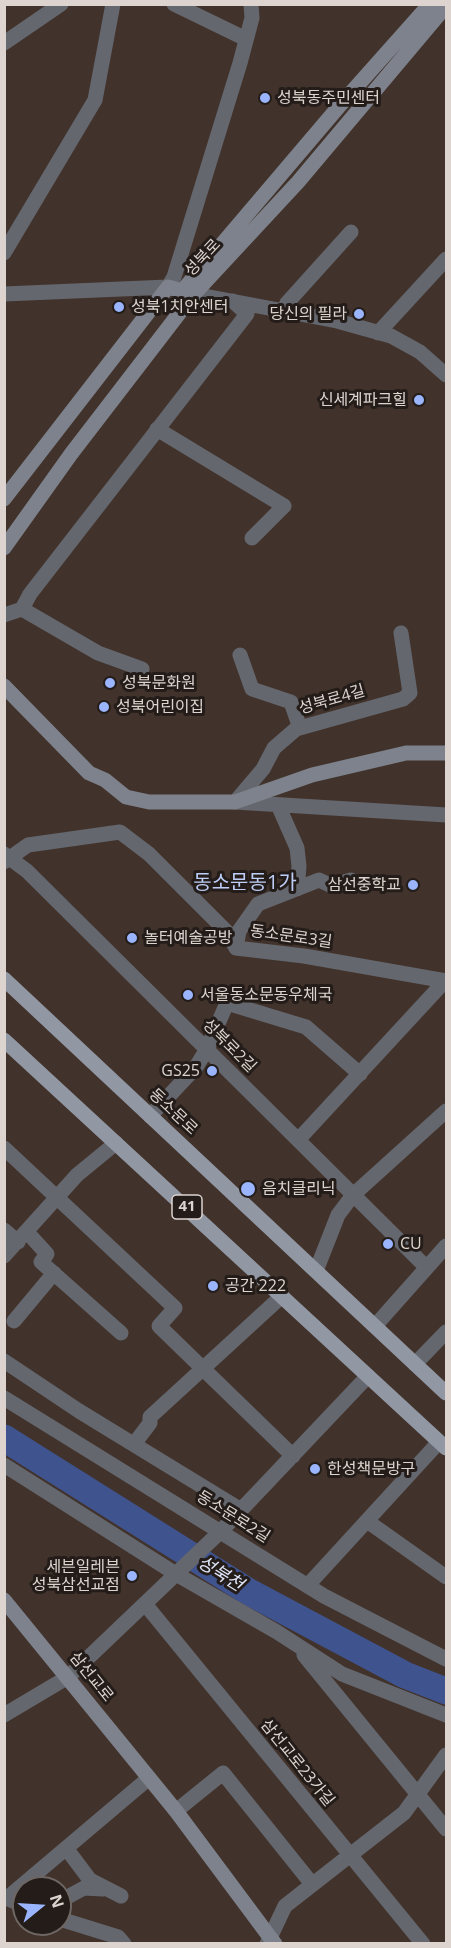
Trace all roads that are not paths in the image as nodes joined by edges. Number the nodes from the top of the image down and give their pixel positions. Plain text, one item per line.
1 (61, 4) edge
2 (113, 4) edge
3 (174, 4) edge
4 (251, 4) edge
5 (440, 13) edge
6 (246, 39) junction
7 (4, 44) edge
8 (351, 232) dead end
9 (4, 253) edge
10 (447, 258) edge
11 (168, 287) junction
12 (4, 294) edge
13 (194, 294) junction
14 (232, 301) junction
15 (284, 311) junction
16 (162, 333) junction
17 (378, 333) junction
18 (447, 375) edge
19 (157, 429) junction
20 (4, 499) edge
21 (252, 538) dead end
22 (4, 548) edge
23 (22, 609) junction
24 (4, 615) edge
25 (401, 633) dead end
26 (240, 655) dead end
27 (142, 669) dead end
28 (4, 686) edge
29 (300, 728) junction
30 (447, 753) edge
31 (235, 802) junction
32 (278, 805) junction
33 (447, 815) edge
34 (6, 858) edge
35 (351, 880) dead end
36 (297, 889) junction
37 (236, 948) junction
38 (4, 979) edge
39 (446, 981) edge
40 (4, 1040) edge
41 (207, 1049) junction
42 (360, 1074) junction
43 (447, 1111) edge
44 (150, 1116) junction
45 (298, 1140) junction
46 (116, 1143) junction
47 (4, 1148) edge
48 (353, 1194) junction
49 (58, 1197) junction
50 (4, 1230) edge
51 (22, 1237) junction
52 (447, 1246) edge
53 (4, 1256) edge
54 (426, 1267) junction
55 (316, 1271) junction
56 (54, 1274) junction
57 (282, 1296) junction
58 (14, 1321) dead end
59 (375, 1326) junction
60 (447, 1332) edge
61 (121, 1333) dead end
62 (4, 1361) edge
63 (416, 1364) junction
64 (201, 1368) junction
65 (368, 1376) junction
66 (447, 1393) edge
67 (4, 1398) edge
68 (134, 1444) junction
69 (443, 1445) edge
70 (292, 1456) junction
71 (4, 1466) edge
72 (241, 1510) junction
73 (367, 1521) junction
74 (220, 1533) junction
75 (179, 1572) junction
76 (447, 1577) edge
77 (308, 1585) junction
78 (4, 1600) edge
79 (145, 1604) junction
80 (295, 1643) junction
81 (447, 1659) edge
82 (68, 1677) junction
83 (4, 1715) edge
84 (447, 1715) edge
85 (447, 1755) edge
86 (149, 1778) junction
87 (418, 1794) junction
88 (176, 1810) junction
89 (447, 1829) edge
90 (66, 1848) junction
91 (349, 1855) junction
92 (312, 1884) junction
93 (72, 1895) edge
94 (5, 1898) edge
95 (72, 1923) edge
96 (270, 1941) edge
97 (124, 1944) edge
98 (423, 1944) edge

1 - 7 street
2 - 9 street
3 - 6 street
4 - 6 street
5 - 11 main road, 성북로
5 - 13 main road, 성북로
6 - 11 street
8 - 15 street
10 - 17 street
11 - 12 street
11 - 16 main road
11 - 20 main road, 성북로
13 - 14 street
13 - 16 main road, 성북로
14 - 15 street
14 - 19 street
15 - 17 street
16 - 22 main road, 성북로
17 - 18 street
19 - 21 street
19 - 23 street
23 - 24 street
23 - 27 street
25 - 29 street, 성북로4길
26 - 29 street
28 - 31 main road
29 - 31 street, 성북로4길
30 - 31 main road
31 - 32 street
32 - 33 street
32 - 36 street
34 - 37 street, 동소문로3길
34 - 41 street, 성북로2길
35 - 36 street
36 - 37 street
37 - 39 street, 동소문로3길
38 - 44 main road, 동소문로 / 41
39 - 42 street
40 - 46 main road, 41
41 - 42 street
41 - 44 street
41 - 45 street, 성북로2길
42 - 45 street
43 - 48 street
44 - 55 main road, 동소문로 / 41
45 - 48 street, 성북로2길
46 - 49 street
46 - 57 main road, 41
47 - 49 street
48 - 54 street, 성북로2길
48 - 55 street
49 - 51 street
49 - 64 street
50 - 51 street
51 - 53 street
51 - 56 street
52 - 54 street
54 - 59 street
55 - 59 main road, 동소문로 / 41
56 - 58 street
56 - 61 street
57 - 64 street
57 - 65 main road, 41
59 - 63 main road, 동소문로 / 41
60 - 63 street
62 - 68 street
63 - 66 main road, 동소문로 / 41
64 - 68 street
64 - 70 street
65 - 69 main road, 41
65 - 70 street
67 - 74 street, 동소문로2길
68 - 72 street
69 - 73 street
70 - 72 street
71 - 75 street
72 - 74 street
73 - 76 street
73 - 77 street
74 - 75 street
74 - 77 street, 동소문로2길
75 - 79 street
75 - 80 street
77 - 81 street, 동소문로2길
78 - 82 main road, 삼선교로
79 - 82 street
79 - 91 street, 삼선교로23가길
80 - 84 street
80 - 87 street
82 - 83 street
82 - 86 main road, 삼선교로
85 - 87 street
86 - 88 main road, 삼선교로
86 - 90 street
87 - 89 street
87 - 91 street
88 - 92 street
88 - 96 main road, 삼선교로
90 - 93 street
90 - 94 street
91 - 92 street
91 - 98 street, 삼선교로23가길
92 - 96 street
95 - 97 street

